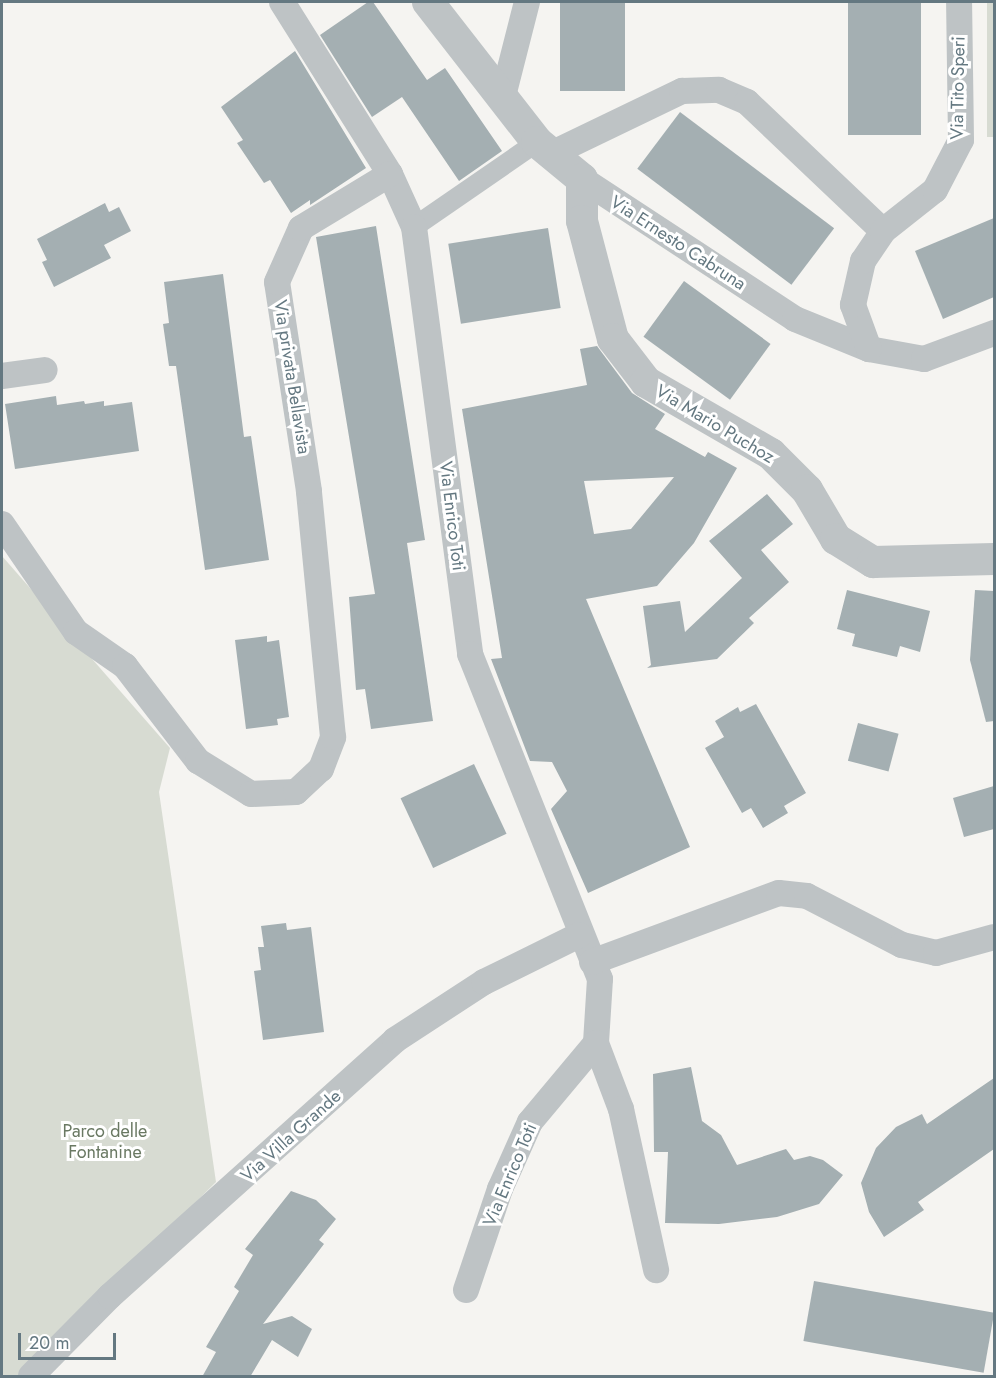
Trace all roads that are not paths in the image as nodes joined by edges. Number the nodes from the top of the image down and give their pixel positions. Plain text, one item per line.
1 (282, 2) edge
2 (428, 2) edge
3 (527, 2) edge
4 (959, 2) edge
5 (503, 96) junction
6 (543, 148) junction
7 (390, 174) junction
8 (582, 179) junction
9 (414, 227) junction
10 (883, 231) junction
11 (994, 333) edge
12 (869, 349) junction
13 (45, 370) dead end
14 (2, 376) edge
15 (2, 525) edge
16 (994, 559) edge
17 (579, 935) junction
18 (994, 937) edge
19 (591, 962) junction
20 (596, 1043) junction
21 (656, 1270) dead end
22 (466, 1290) dead end
23 (31, 1377) edge

1 - 7 street, Via Enrico Toti
2 - 5 street, Via Ernesto Cabruna
3 - 5 street
4 - 10 street, Via Tito Speri
5 - 6 street, Via Ernesto Cabruna
6 - 8 street, Via Ernesto Cabruna
6 - 9 street
6 - 10 street
7 - 9 street, Via Enrico Toti
7 - 15 street, Via privata Bellavista
8 - 12 street, Via Ernesto Cabruna
8 - 16 street, Via Mario Puchoz
9 - 17 street, Via Enrico Toti
10 - 12 street, Via Tito Speri
11 - 12 street, Via Ernesto Cabruna
13 - 14 street
17 - 19 street, Via Enrico Toti
17 - 23 street, Via Villa Grande
18 - 19 street
19 - 20 street, Via Enrico Toti
20 - 21 street, Via Enrico Toti
20 - 22 street, Via Enrico Toti

